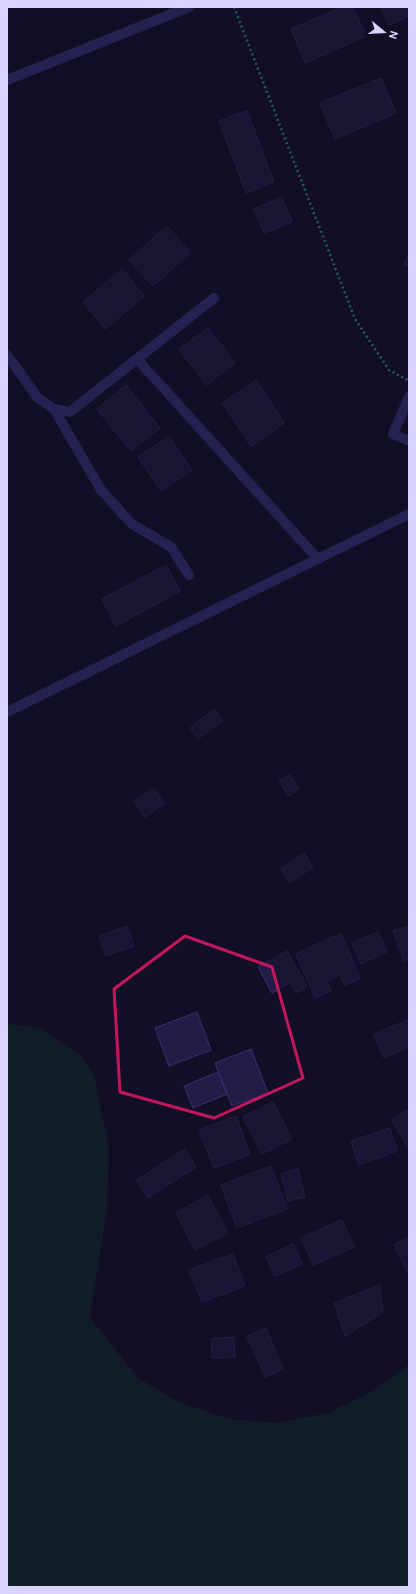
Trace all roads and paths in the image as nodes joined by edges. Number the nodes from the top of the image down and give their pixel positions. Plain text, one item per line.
1 (189, 7) edge
2 (234, 7) edge
3 (7, 80) edge
4 (214, 298) dead end
5 (7, 355) edge
6 (137, 359) junction
7 (409, 381) edge
8 (409, 397) edge
9 (54, 409) junction
10 (409, 441) edge
11 (409, 514) edge
12 (318, 559) junction
13 (189, 575) dead end
14 (7, 712) edge

1 - 3 street
2 - 7 path
4 - 6 street
5 - 9 street
6 - 9 street
6 - 12 street
8 - 10 street
9 - 13 street
11 - 12 street
12 - 14 street

